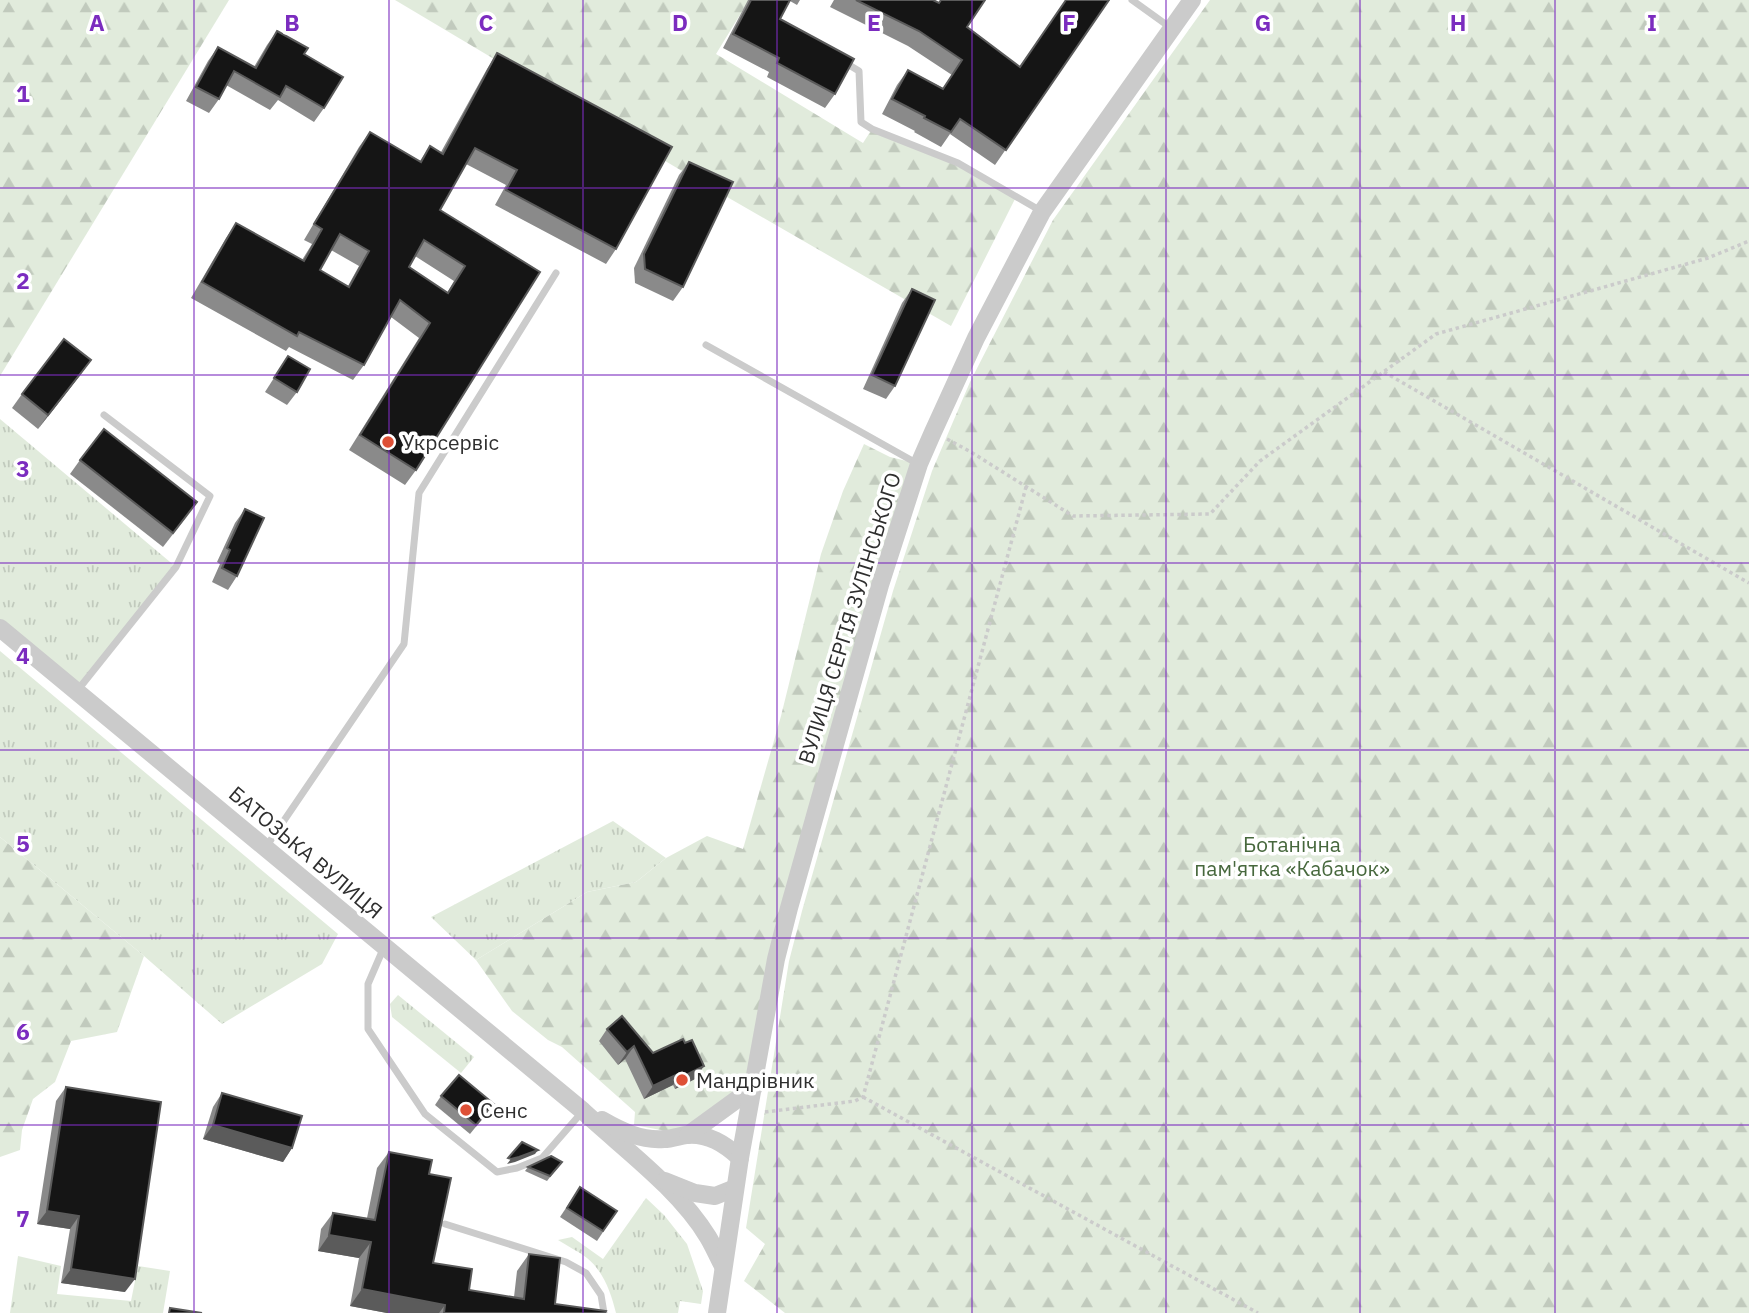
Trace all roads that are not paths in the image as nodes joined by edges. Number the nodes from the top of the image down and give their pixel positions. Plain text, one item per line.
1 (1132, 0) edge
2 (1192, 0) edge
3 (1171, 28) junction
4 (837, 58) edge
5 (1042, 212) junction
6 (556, 273) dead end
7 (706, 345) dead end
8 (104, 415) dead end
9 (919, 464) junction
10 (0, 628) edge
11 (77, 692) junction
12 (265, 848) junction
13 (384, 946) junction
14 (754, 1087) junction
15 (583, 1111) junction
16 (688, 1135) junction
17 (740, 1158) junction
18 (658, 1178) junction
19 (735, 1188) junction
20 (445, 1224) edge
21 (723, 1266) junction
22 (604, 1313) edge
23 (717, 1313) edge

1 - 3 lane
2 - 3 street, ВУЛИЦЯ СЕРГІЯ ЗУЛІНСЬКОГО
3 - 5 street, ВУЛИЦЯ СЕРГІЯ ЗУЛІНСЬКОГО
4 - 5 lane
5 - 9 street, ВУЛИЦЯ СЕРГІЯ ЗУЛІНСЬКОГО
6 - 12 lane
7 - 9 lane
8 - 11 lane
9 - 14 street, ВУЛИЦЯ СЕРГІЯ ЗУЛІНСЬКОГО
10 - 11 street, БАТОЗЬКА ВУЛИЦЯ
11 - 12 street, БАТОЗЬКА ВУЛИЦЯ
12 - 13 street, БАТОЗЬКА ВУЛИЦЯ
13 - 15 street, БАТОЗЬКА ВУЛИЦЯ
13 - 15 lane
14 - 16 street, БАТОЗЬКА ВУЛИЦЯ
14 - 17 street, ВУЛИЦЯ СЕРГІЯ ЗУЛІНСЬКОГО
15 - 16 street, БАТОЗЬКА ВУЛИЦЯ
15 - 18 street, БАТОЗЬКА ВУЛИЦЯ
16 - 17 street, БАТОЗЬКА ВУЛИЦЯ
17 - 19 street, ВУЛИЦЯ СЕРГІЯ ЗУЛІНСЬКОГО
18 - 19 street, БАТОЗЬКА ВУЛИЦЯ
18 - 21 street, БАТОЗЬКА ВУЛИЦЯ
19 - 21 street, ВУЛИЦЯ СЕРГІЯ ЗУЛІНСЬКОГО
20 - 22 lane
21 - 23 street, ВУЛИЦЯ СЕРГІЯ ЗУЛІНСЬКОГО

